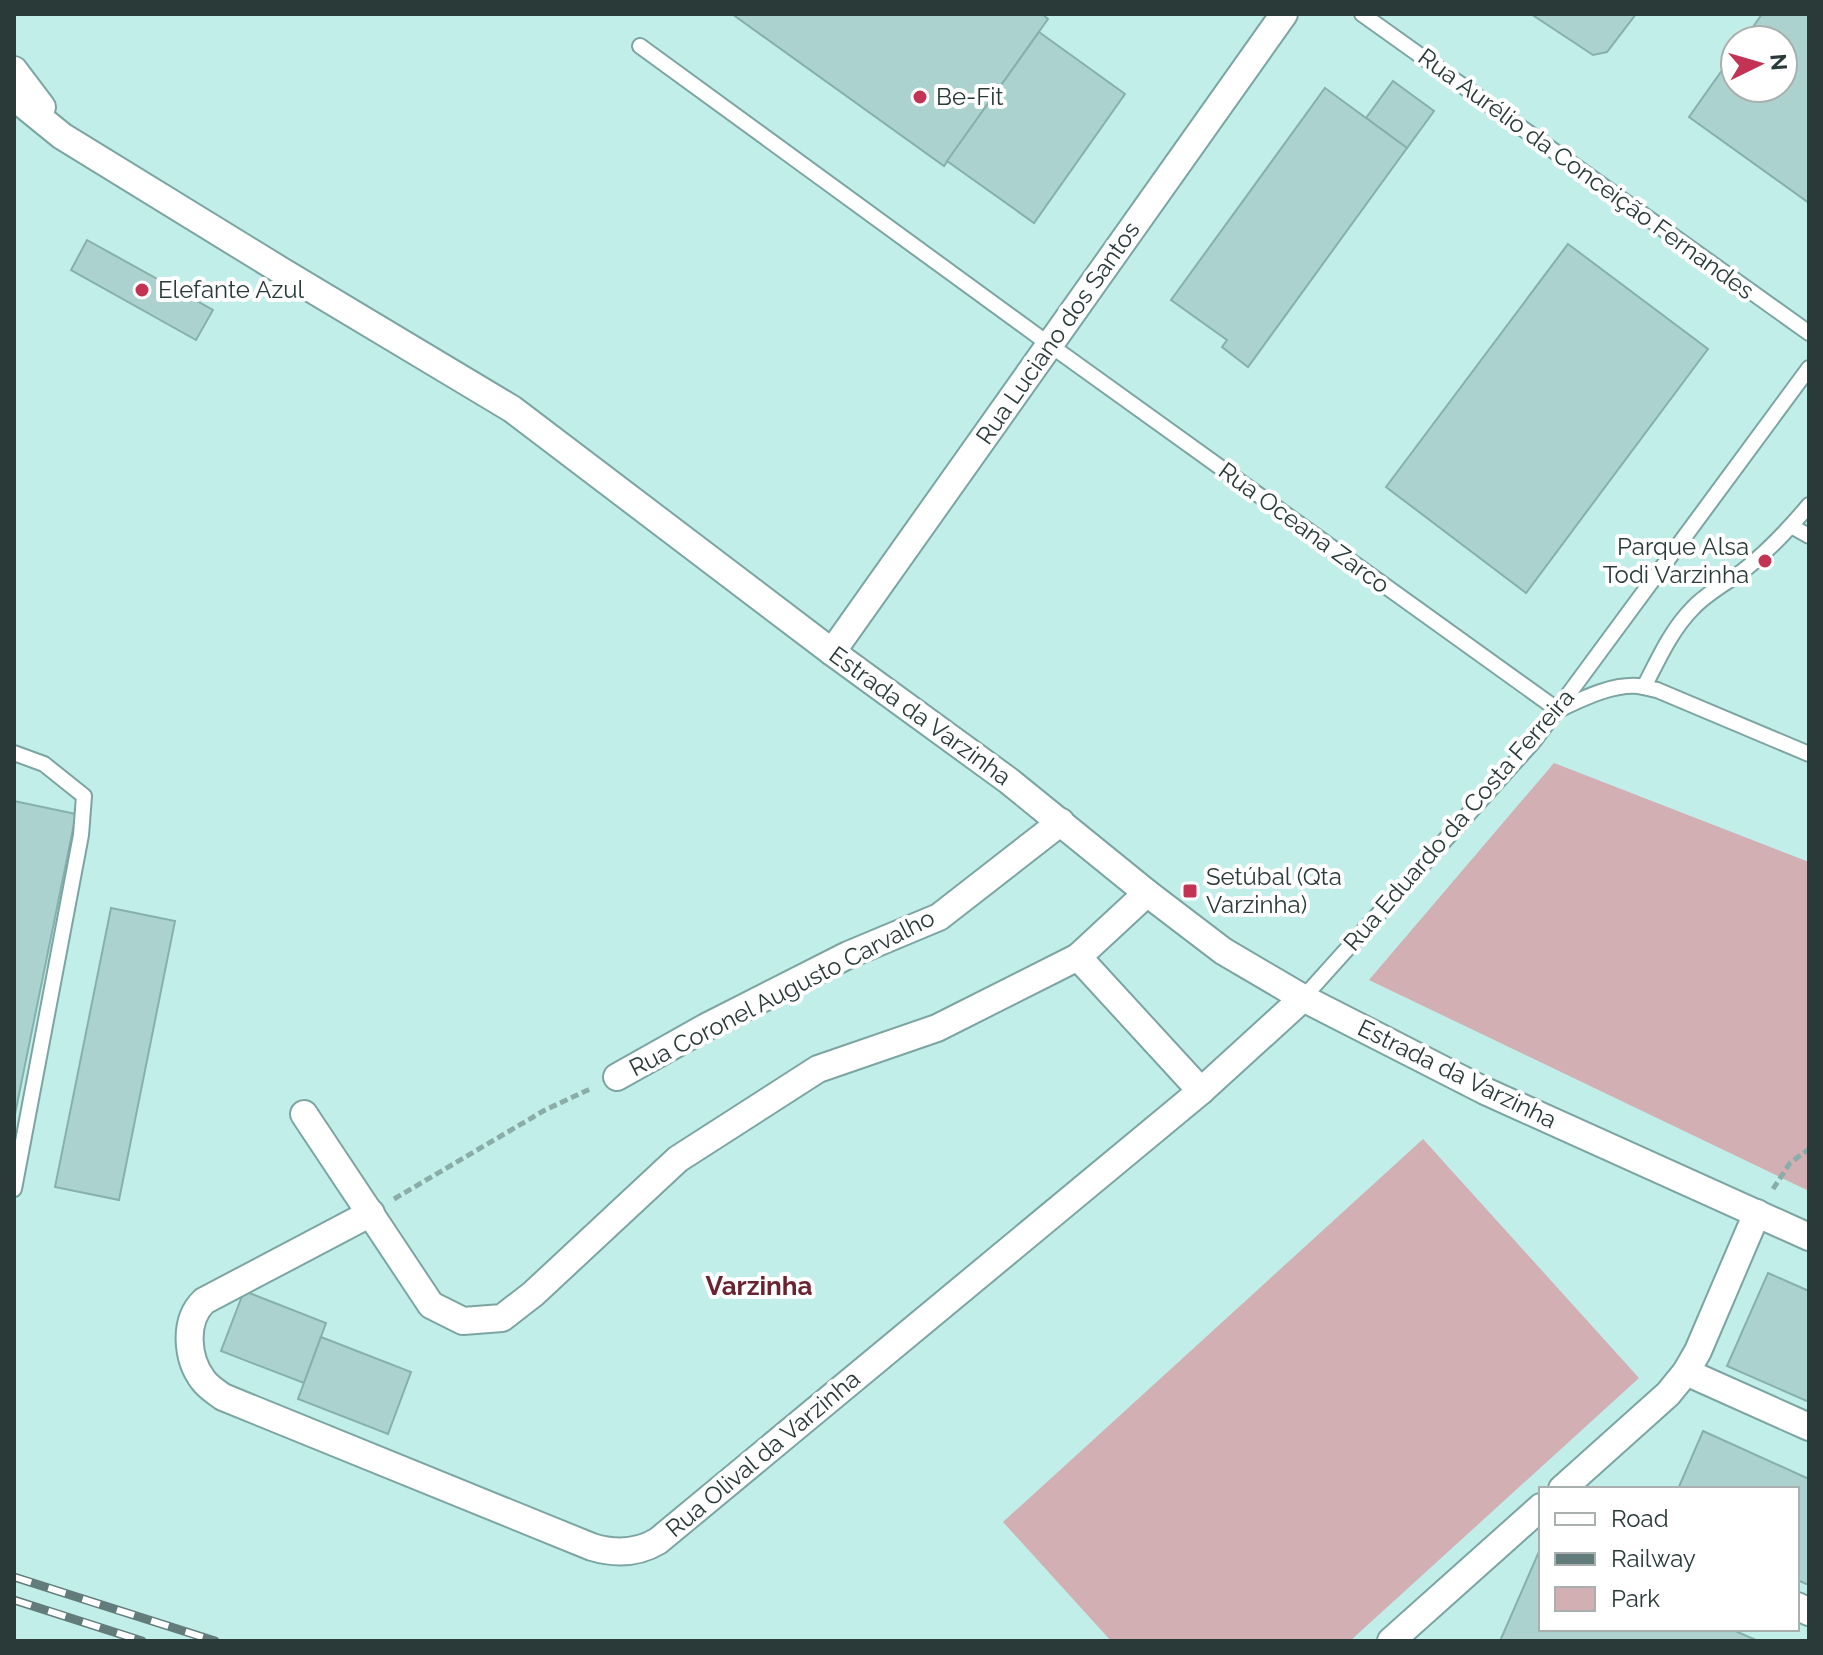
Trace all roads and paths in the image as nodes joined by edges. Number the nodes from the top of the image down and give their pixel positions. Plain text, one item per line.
1 (1284, 14) edge
2 (1362, 14) edge
3 (640, 46) dead end
4 (14, 70) edge
5 (14, 97) edge
6 (62, 136) junction
7 (1809, 333) edge
8 (1050, 345) junction
9 (1809, 368) edge
10 (1809, 505) edge
11 (1791, 526) junction
12 (1809, 536) edge
13 (832, 652) junction
14 (1644, 687) junction
15 (1558, 710) junction
16 (14, 753) edge
17 (1809, 754) edge
18 (1061, 822) junction
19 (1147, 893) junction
20 (1078, 957) junction
21 (1303, 998) junction
22 (617, 1077) joint
23 (1201, 1091) junction
24 (304, 1114) dead end
25 (1809, 1149) edge
26 (14, 1189) edge
27 (371, 1213) junction
28 (1757, 1213) junction
29 (1809, 1237) edge
30 (1686, 1372) junction
31 (1809, 1427) edge
32 (1564, 1487) edge
33 (1539, 1509) edge
34 (1391, 1641) edge

1 - 8 street, Rua Luciano dos Santos
2 - 7 lane, Rua Aurélio da Conceição Fernandes
3 - 8 lane, Rua Oceana Zarco
4 - 6 street, Estrada da Varzinha
5 - 6 street, Estrada da Varzinha
6 - 13 street, Estrada da Varzinha
8 - 13 street, Rua Luciano dos Santos
8 - 15 lane, Rua Oceana Zarco
9 - 15 lane, Rua Eduardo da Costa Ferreira
10 - 11 lane
11 - 12 lane
11 - 14 lane
13 - 18 street, Estrada da Varzinha
14 - 15 lane
14 - 17 lane
15 - 21 lane, Rua Eduardo da Costa Ferreira
16 - 26 lane
18 - 19 street, Estrada da Varzinha
18 - 22 street, Rua Coronel Augusto Carvalho
19 - 20 street
19 - 21 street, Estrada da Varzinha
20 - 23 street
20 - 27 street
21 - 23 street, Rua Olival da Varzinha
21 - 28 street, Estrada da Varzinha
22 - 27 path
23 - 27 street, Rua Olival da Varzinha
24 - 27 street
25 - 28 path
28 - 29 street, Estrada da Varzinha
28 - 30 street
30 - 31 street
30 - 32 street
33 - 34 street

